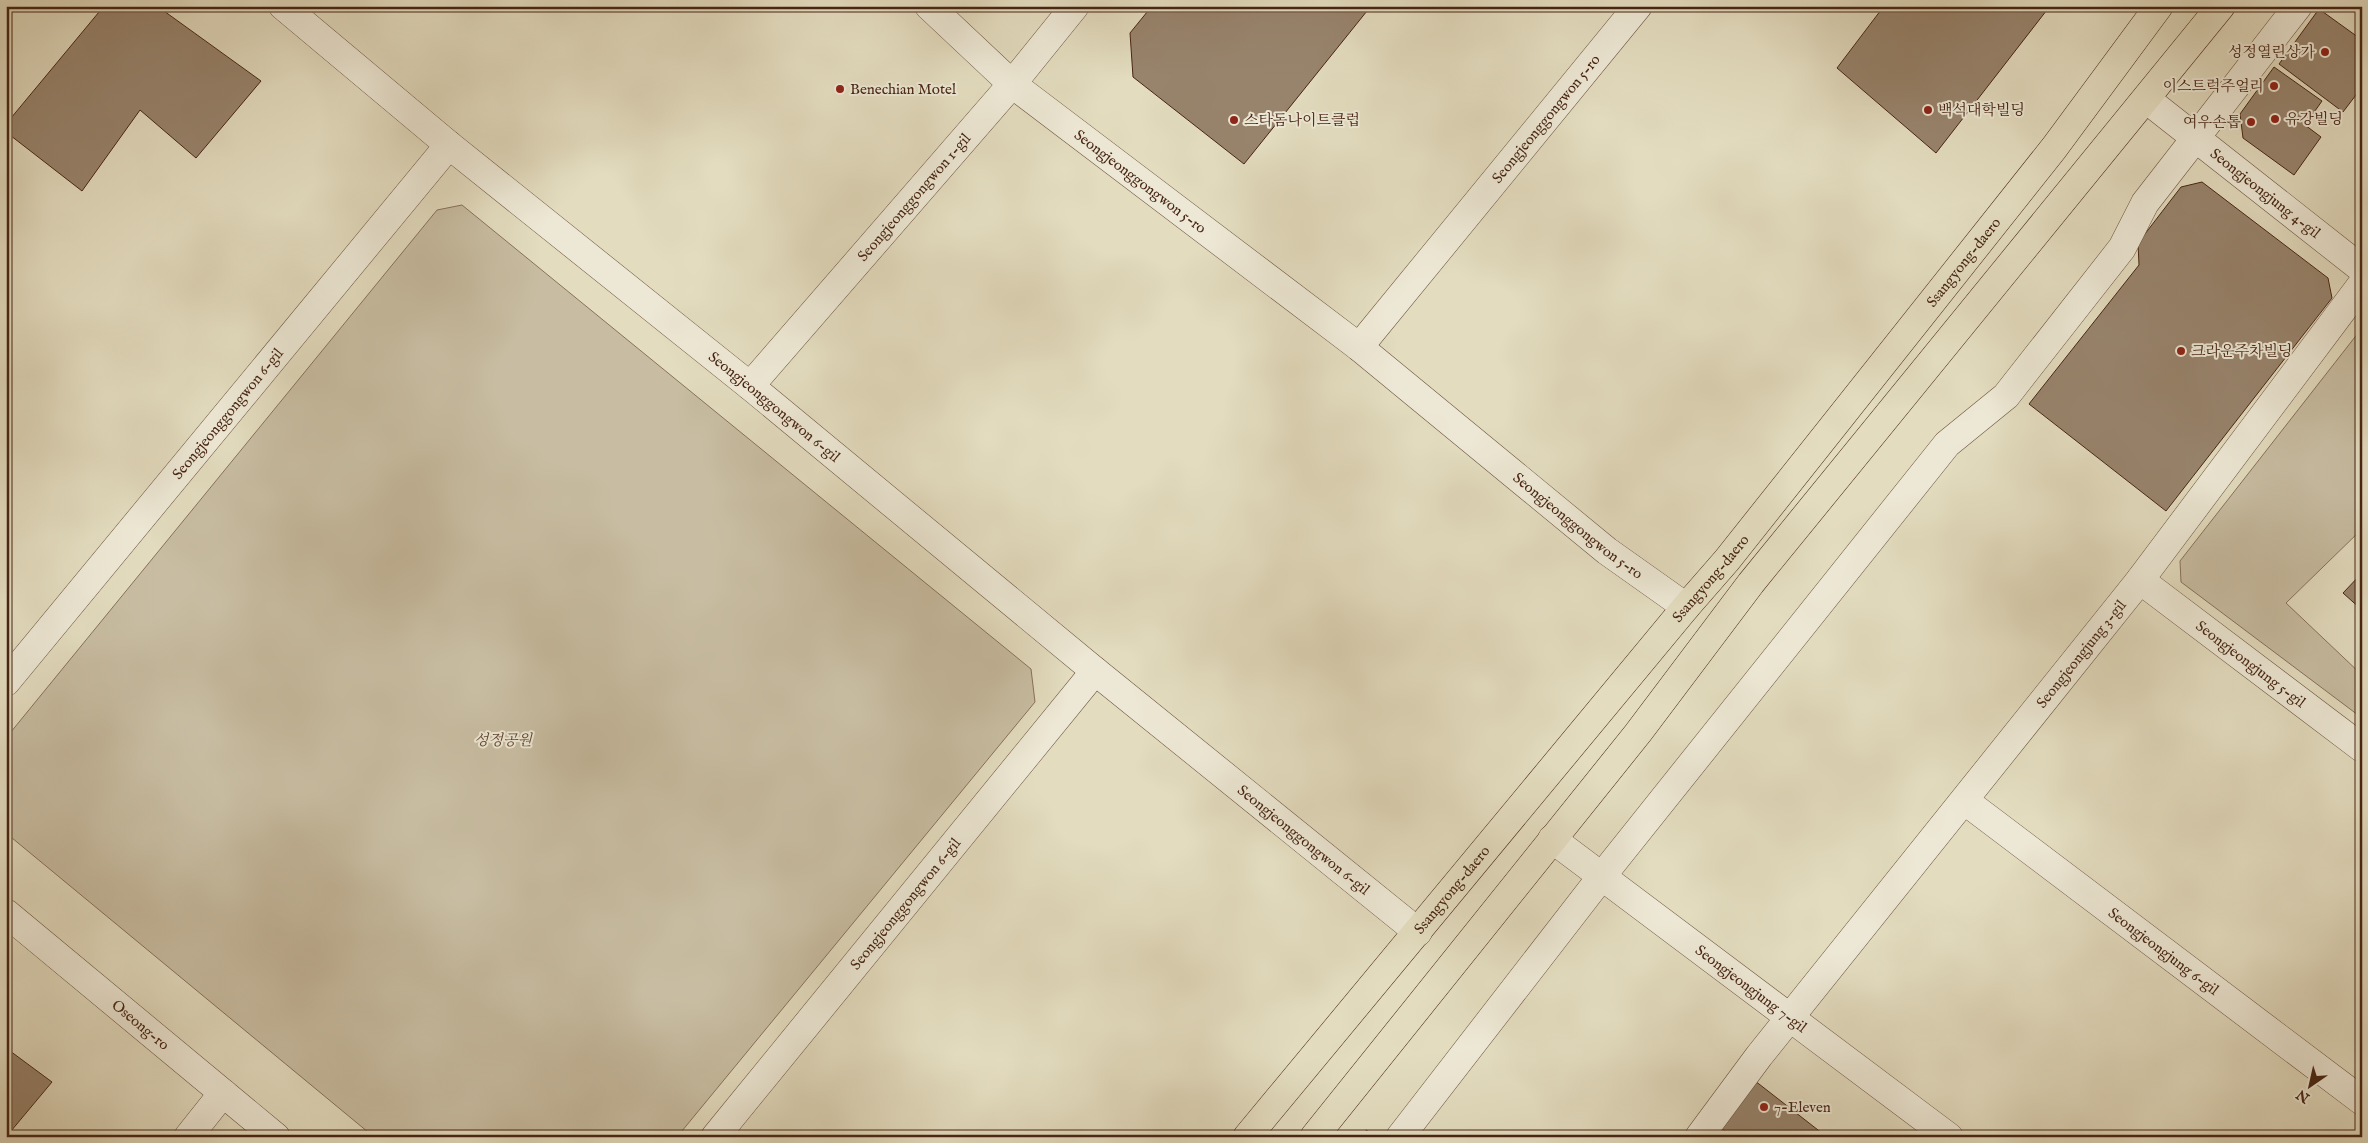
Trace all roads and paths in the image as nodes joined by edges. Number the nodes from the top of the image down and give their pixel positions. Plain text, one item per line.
1 (283, 6) edge
2 (929, 6) edge
3 (1075, 6) edge
4 (1638, 6) edge
5 (2159, 6) edge
6 (2221, 6) edge
7 (2298, 6) edge
8 (1012, 84) junction
9 (2146, 99) junction
10 (2196, 137) junction
11 (449, 145) junction
12 (2362, 269) edge
13 (2362, 284) edge
14 (1359, 347) junction
15 (750, 386) junction
16 (2140, 580) junction
17 (1686, 606) junction
18 (1096, 671) junction
19 (6, 682) edge
20 (2362, 748) edge
21 (1964, 801) junction
22 (1552, 839) junction
23 (1602, 876) junction
24 (6, 914) edge
25 (1418, 932) junction
26 (1792, 1017) junction
27 (223, 1093) junction
28 (2362, 1100) edge
29 (188, 1137) edge
30 (276, 1137) edge
31 (715, 1137) edge
32 (1247, 1137) edge
33 (1314, 1137) edge
34 (1400, 1137) edge
35 (1699, 1137) edge
36 (1949, 1137) edge

1 - 11 street, Seongjeonggongwon 6-gil
2 - 8 street, Seongjeonggongwon 5-ro
3 - 8 street, Seongjeonggongwon 1-gil
4 - 14 street, Seongjeonggongwon 5-ro
5 - 17 main road, Ssangyong-daero
6 - 9 main road
7 - 10 street
8 - 14 street, Seongjeonggongwon 5-ro
8 - 15 street, Seongjeonggongwon 1-gil
9 - 10 street, Seongjeongjung 4-gil
9 - 22 main road
10 - 12 street, Seongjeongjung 4-gil
10 - 23 street
11 - 15 street, Seongjeonggongwon 6-gil
11 - 19 street, Seongjeonggongwon 6-gil
13 - 16 street, Seongjeongjung 3-gil
14 - 17 street, Seongjeonggongwon 5-ro
15 - 18 street, Seongjeonggongwon 6-gil
16 - 20 street, Seongjeongjung 5-gil
16 - 21 street, Seongjeongjung 3-gil
17 - 25 main road, Ssangyong-daero
18 - 25 street, Seongjeonggongwon 6-gil
18 - 31 street, Seongjeonggongwon 6-gil
21 - 26 street, Seongjeongjung 3-gil
21 - 28 street, Seongjeongjung 6-gil
22 - 23 street, Seongjeongjung 7-gil
22 - 33 main road
23 - 26 street, Seongjeongjung 7-gil
23 - 34 street
24 - 27 street, Oseong-ro
25 - 32 main road, Ssangyong-daero
26 - 35 street, Seongjeongjung 3-gil
26 - 36 street, Seongjeongjung 7-gil
27 - 29 street
27 - 30 street, Oseong-ro

